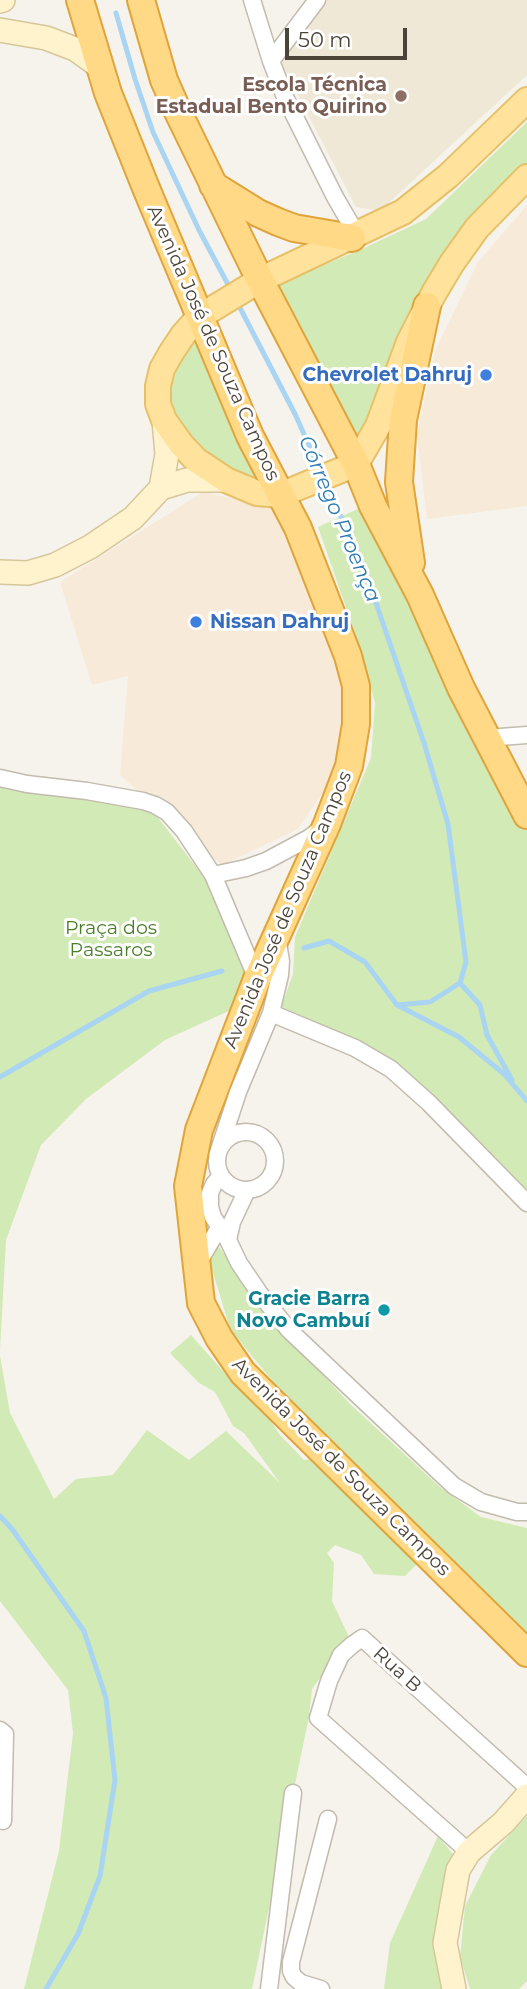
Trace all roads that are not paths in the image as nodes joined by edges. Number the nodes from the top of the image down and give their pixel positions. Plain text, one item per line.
1 (80, 0) edge
2 (141, 0) edge
3 (252, 0) edge
4 (317, 0) edge
5 (0, 30) edge
6 (271, 61) junction
7 (100, 66) junction
8 (527, 100) edge
9 (527, 177) edge
10 (213, 185) junction
11 (355, 237) junction
12 (255, 283) junction
13 (427, 306) junction
14 (204, 314) junction
15 (164, 420) junction
16 (349, 468) junction
17 (226, 480) junction
18 (161, 488) junction
19 (279, 495) junction
20 (0, 572) edge
21 (420, 595) junction
22 (527, 735) edge
23 (487, 738) junction
24 (0, 778) edge
25 (527, 815) edge
26 (327, 824) junction
27 (213, 875) junction
28 (277, 934) junction
29 (257, 979) junction
30 (271, 1013) junction
31 (238, 1092) junction
32 (239, 1133) junction
33 (220, 1147) junction
34 (221, 1176) junction
35 (247, 1190) junction
36 (527, 1203) edge
37 (223, 1234) junction
38 (198, 1263) junction
39 (527, 1512) edge
40 (527, 1653) edge
41 (0, 1730) edge
42 (527, 1787) edge
43 (293, 1793) dead end
44 (527, 1796) edge
45 (328, 1819) dead end
46 (3, 1821) dead end
47 (469, 1852) junction
48 (269, 1989) edge
49 (321, 1989) edge
50 (454, 1989) edge

1 - 7 highway, Avenida José de Souza Campos
2 - 10 highway
3 - 6 street
4 - 6 street
5 - 7 main road
6 - 11 street
7 - 14 highway, Avenida José de Souza Campos
8 - 11 main road
9 - 13 main road
10 - 11 highway
10 - 12 highway
11 - 12 main road
12 - 14 main road
12 - 16 highway
13 - 16 main road
13 - 21 highway
14 - 15 main road
14 - 19 highway, Avenida José de Souza Campos
15 - 17 main road
15 - 18 main road
16 - 19 main road
16 - 21 highway
17 - 18 main road
17 - 19 main road
18 - 20 main road
19 - 26 highway, Avenida José de Souza Campos
21 - 23 highway
22 - 23 street
23 - 25 highway
24 - 27 street
26 - 27 street
26 - 28 highway, Avenida José de Souza Campos
27 - 29 street
28 - 29 highway, Avenida José de Souza Campos
28 - 30 street
29 - 38 highway, Avenida José de Souza Campos
30 - 31 street
30 - 36 street
31 - 32 street
31 - 33 street
32 - 33 street
32 - 35 street
33 - 34 street
34 - 35 street
34 - 37 street
35 - 37 street
37 - 38 street
37 - 39 street
38 - 40 highway, Avenida José de Souza Campos
41 - 46 street
42 - 47 street, Rua B
43 - 48 street
44 - 47 main road
45 - 49 street
47 - 50 main road

